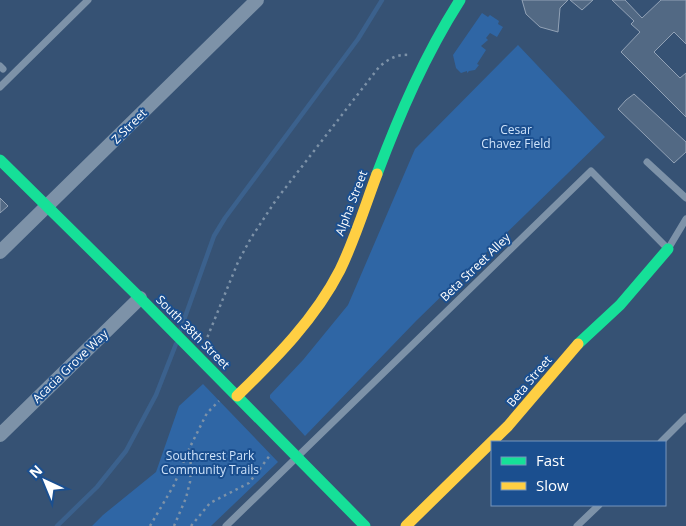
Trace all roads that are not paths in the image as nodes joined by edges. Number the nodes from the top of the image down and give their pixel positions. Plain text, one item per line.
1 (88, 0) edge
2 (257, 0) edge
3 (460, 0) edge
4 (0, 87) edge
5 (0, 160) edge
6 (647, 162) dead end
7 (686, 198) edge
8 (46, 208) junction
9 (686, 219) edge
10 (668, 249) junction
11 (0, 252) edge
12 (140, 298) junction
13 (234, 393) junction
14 (686, 417) edge
15 (0, 435) edge
16 (493, 441) edge
17 (663, 441) edge
18 (491, 443) edge
19 (297, 456) junction
20 (598, 506) edge
21 (226, 526) edge
22 (365, 526) edge
23 (406, 526) edge
24 (577, 526) edge

1 - 4 lane
2 - 8 street, Z Street
3 - 13 street, Alpha Street
5 - 8 street, South 38th Street
6 - 7 lane
8 - 11 street, Z Street
8 - 12 street, South 38th Street
9 - 10 lane
10 - 16 street, Beta Street
10 - 19 lane, Beta Street Alley
12 - 13 street, South 38th Street
12 - 15 street, Acacia Grove Way
13 - 19 street, South 38th Street
14 - 17 lane
18 - 23 street, Beta Street
19 - 21 lane
19 - 22 street, South 38th Street
20 - 24 lane

